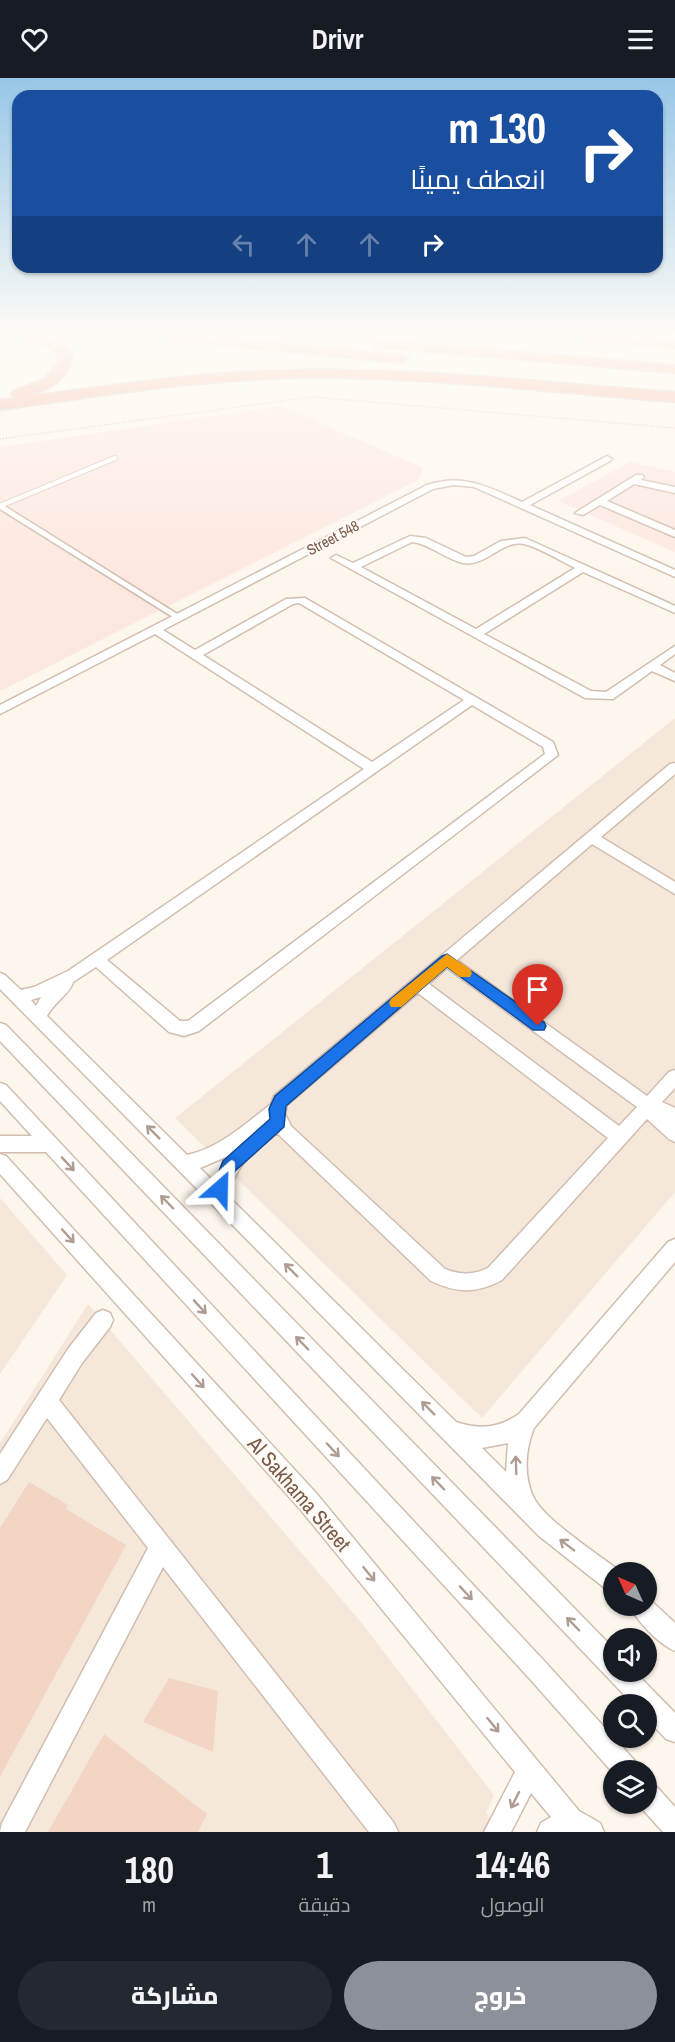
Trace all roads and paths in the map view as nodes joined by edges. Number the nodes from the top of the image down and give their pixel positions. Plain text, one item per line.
1 (172, 416) edge
2 (533, 416) edge
3 (675, 428) edge
4 (0, 439) edge
5 (115, 458) dead end
6 (607, 459) dead end
7 (675, 490) edge
8 (600, 501) junction
9 (0, 506) edge
10 (523, 506) junction
11 (580, 513) dead end
12 (675, 534) edge
13 (336, 558) dead end
14 (353, 567) junction
15 (583, 567) junction
16 (675, 574) edge
17 (675, 610) edge
18 (178, 618) junction
19 (161, 627) junction
20 (476, 634) junction
21 (675, 650) edge
22 (199, 652) junction
23 (652, 666) junction
24 (675, 677) edge
25 (472, 700) junction
26 (0, 710) edge
27 (675, 767) edge
28 (372, 768) junction
29 (591, 837) junction
30 (675, 888) edge
31 (96, 959) junction
32 (447, 960) junction
33 (73, 975) junction
34 (0, 979) edge
35 (418, 984) junction
36 (18, 997) junction
37 (38, 1018) junction
38 (0, 1030) edge
39 (675, 1077) edge
40 (0, 1090) edge
41 (649, 1106) junction
42 (278, 1115) junction
43 (675, 1118) edge
44 (675, 1134) edge
45 (620, 1137) junction
46 (0, 1144) edge
47 (49, 1144) junction
48 (0, 1162) edge
49 (184, 1164) junction
50 (221, 1201) junction
51 (675, 1248) edge
52 (103, 1320) dead end
53 (46, 1400) junction
54 (526, 1421) junction
55 (450, 1430) junction
56 (0, 1473) edge
57 (528, 1510) junction
58 (160, 1547) junction
59 (603, 1573) edge
60 (651, 1616) edge
61 (675, 1639) edge
62 (603, 1655) edge
63 (629, 1682) edge
64 (675, 1730) edge
65 (617, 1760) edge
66 (529, 1769) junction
67 (657, 1806) edge
68 (675, 1826) edge
69 (570, 1828) edge
70 (11, 1832) edge
71 (385, 1832) edge
72 (497, 1832) edge

1 - 4 path
2 - 3 path
5 - 9 lane
6 - 10 street
7 - 8 street
8 - 11 street
8 - 12 street
9 - 18 lane
10 - 16 street, Street 548
10 - 18 street, Street 548
13 - 14 street
14 - 15 street
14 - 20 street
15 - 17 street
15 - 20 street
18 - 19 street, Street 548
19 - 22 street
19 - 26 street, Street 548
20 - 23 street
21 - 23 street
22 - 25 street
22 - 28 street
23 - 24 street
25 - 28 street
25 - 31 street
27 - 29 street
28 - 31 street
29 - 30 street
29 - 32 street
31 - 33 street
32 - 35 street
32 - 41 street
33 - 36 street
33 - 37 street
34 - 36 street
35 - 42 street
35 - 45 street
36 - 37 street
49 -> 37 street
62 -> 38 street
39 - 41 street
40 - 47 street
41 - 43 street
41 - 44 street
41 - 45 street
42 - 45 street
42 - 49 street
42 - 50 street
46 - 47 street
47 -> 65 street
48 -> 66 street, Al Sakhama Street
49 - 50 street
55 -> 50 street
51 - 54 street
52 - 53 street
53 - 56 street
53 - 58 street
54 - 55 street
57 -> 54 street
55 - 57 street
59 -> 57 street
58 - 70 street
58 - 71 street
60 - 61 street
63 - 64 street
66 - 69 street, Al Sakhama Street
66 -> 72 street
67 - 68 street

